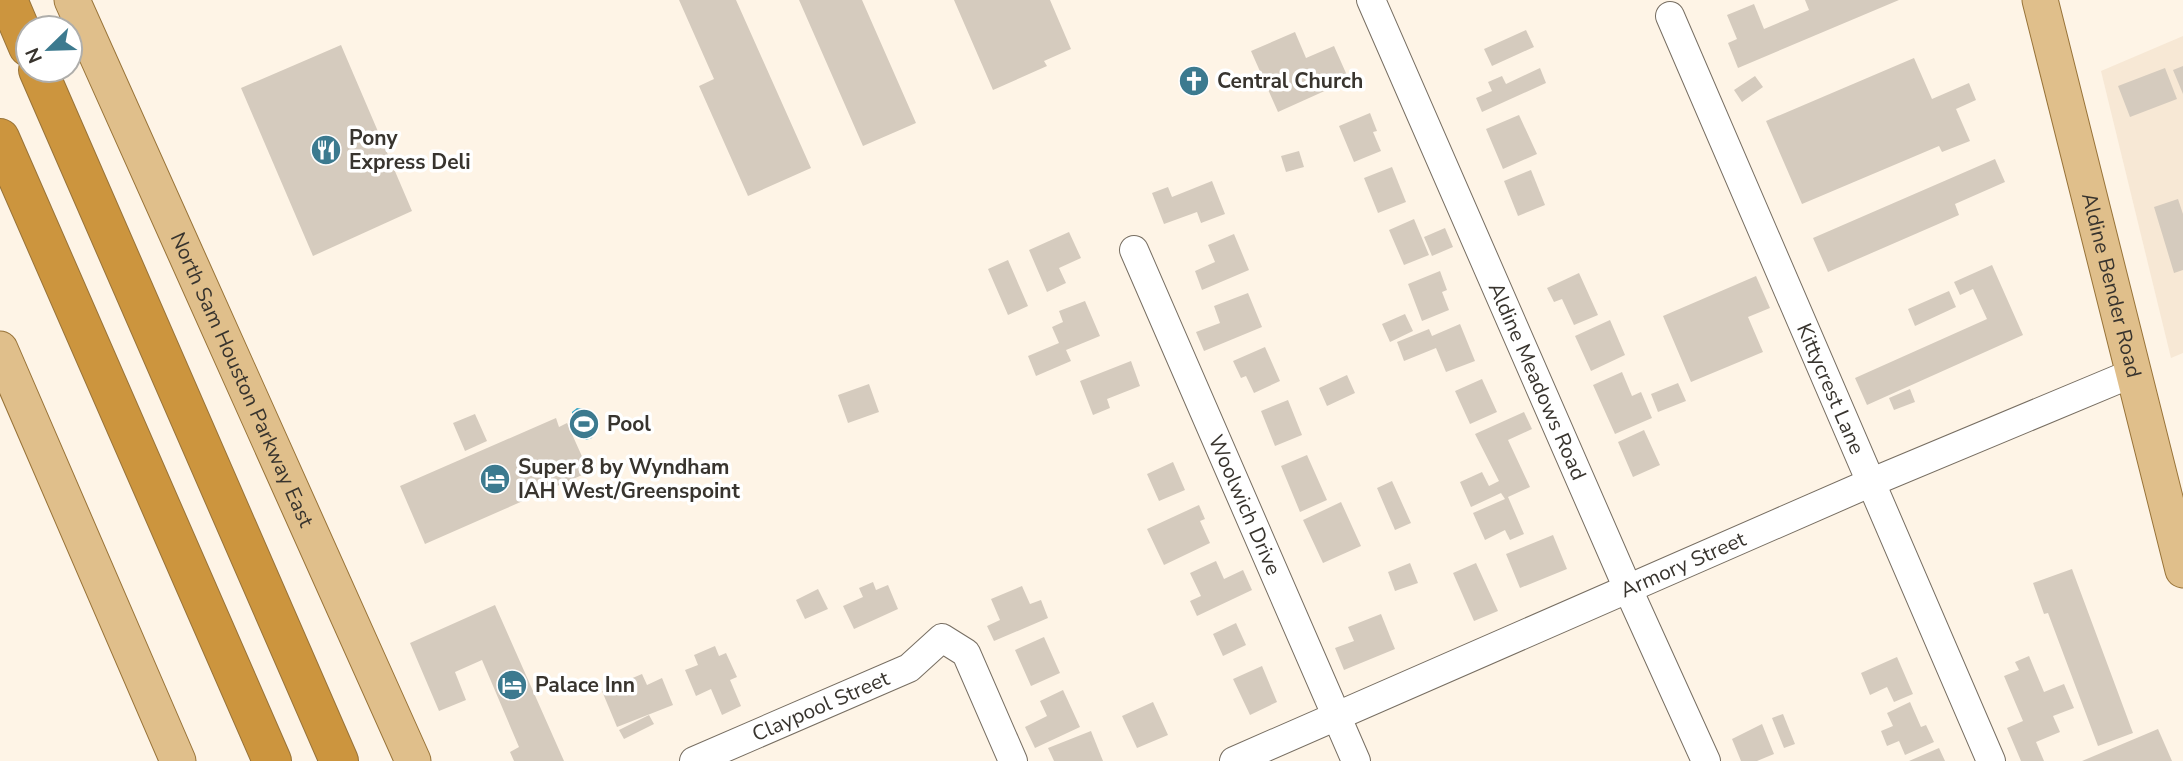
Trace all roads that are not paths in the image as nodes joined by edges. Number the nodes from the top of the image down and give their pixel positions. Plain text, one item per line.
1 (72, 0) edge
2 (1371, 0) edge
3 (2040, 0) edge
4 (1670, 16) dead end
5 (44, 84) edge
6 (0, 138) edge
7 (1134, 250) dead end
8 (0, 349) edge
9 (2133, 373) junction
10 (1872, 482) junction
11 (2183, 570) edge
12 (1628, 589) junction
13 (1337, 717) junction
14 (178, 761) edge
15 (272, 761) edge
16 (339, 761) edge
17 (413, 761) edge
18 (694, 761) edge
19 (1013, 761) edge
20 (1234, 761) edge
21 (1356, 761) edge
22 (1706, 761) edge
23 (1991, 761) edge

1 - 17 main road, North Sam Houston Parkway East
2 - 12 street, Aldine Meadows Road
3 - 9 main road, Aldine Bender Road
4 - 10 street, Kittycrest Lane
5 - 16 highway
6 - 15 highway
7 - 13 street, Woolwich Drive
8 - 14 main road
9 - 10 street, Armory Street
9 - 11 main road, Aldine Bender Road
10 - 12 street, Armory Street
10 - 23 street, Kittycrest Lane
12 - 13 street, Armory Street
12 - 22 street, Aldine Meadows Road
13 - 20 street, Armory Street
13 - 21 street, Woolwich Drive
18 - 19 street, Claypool Street

